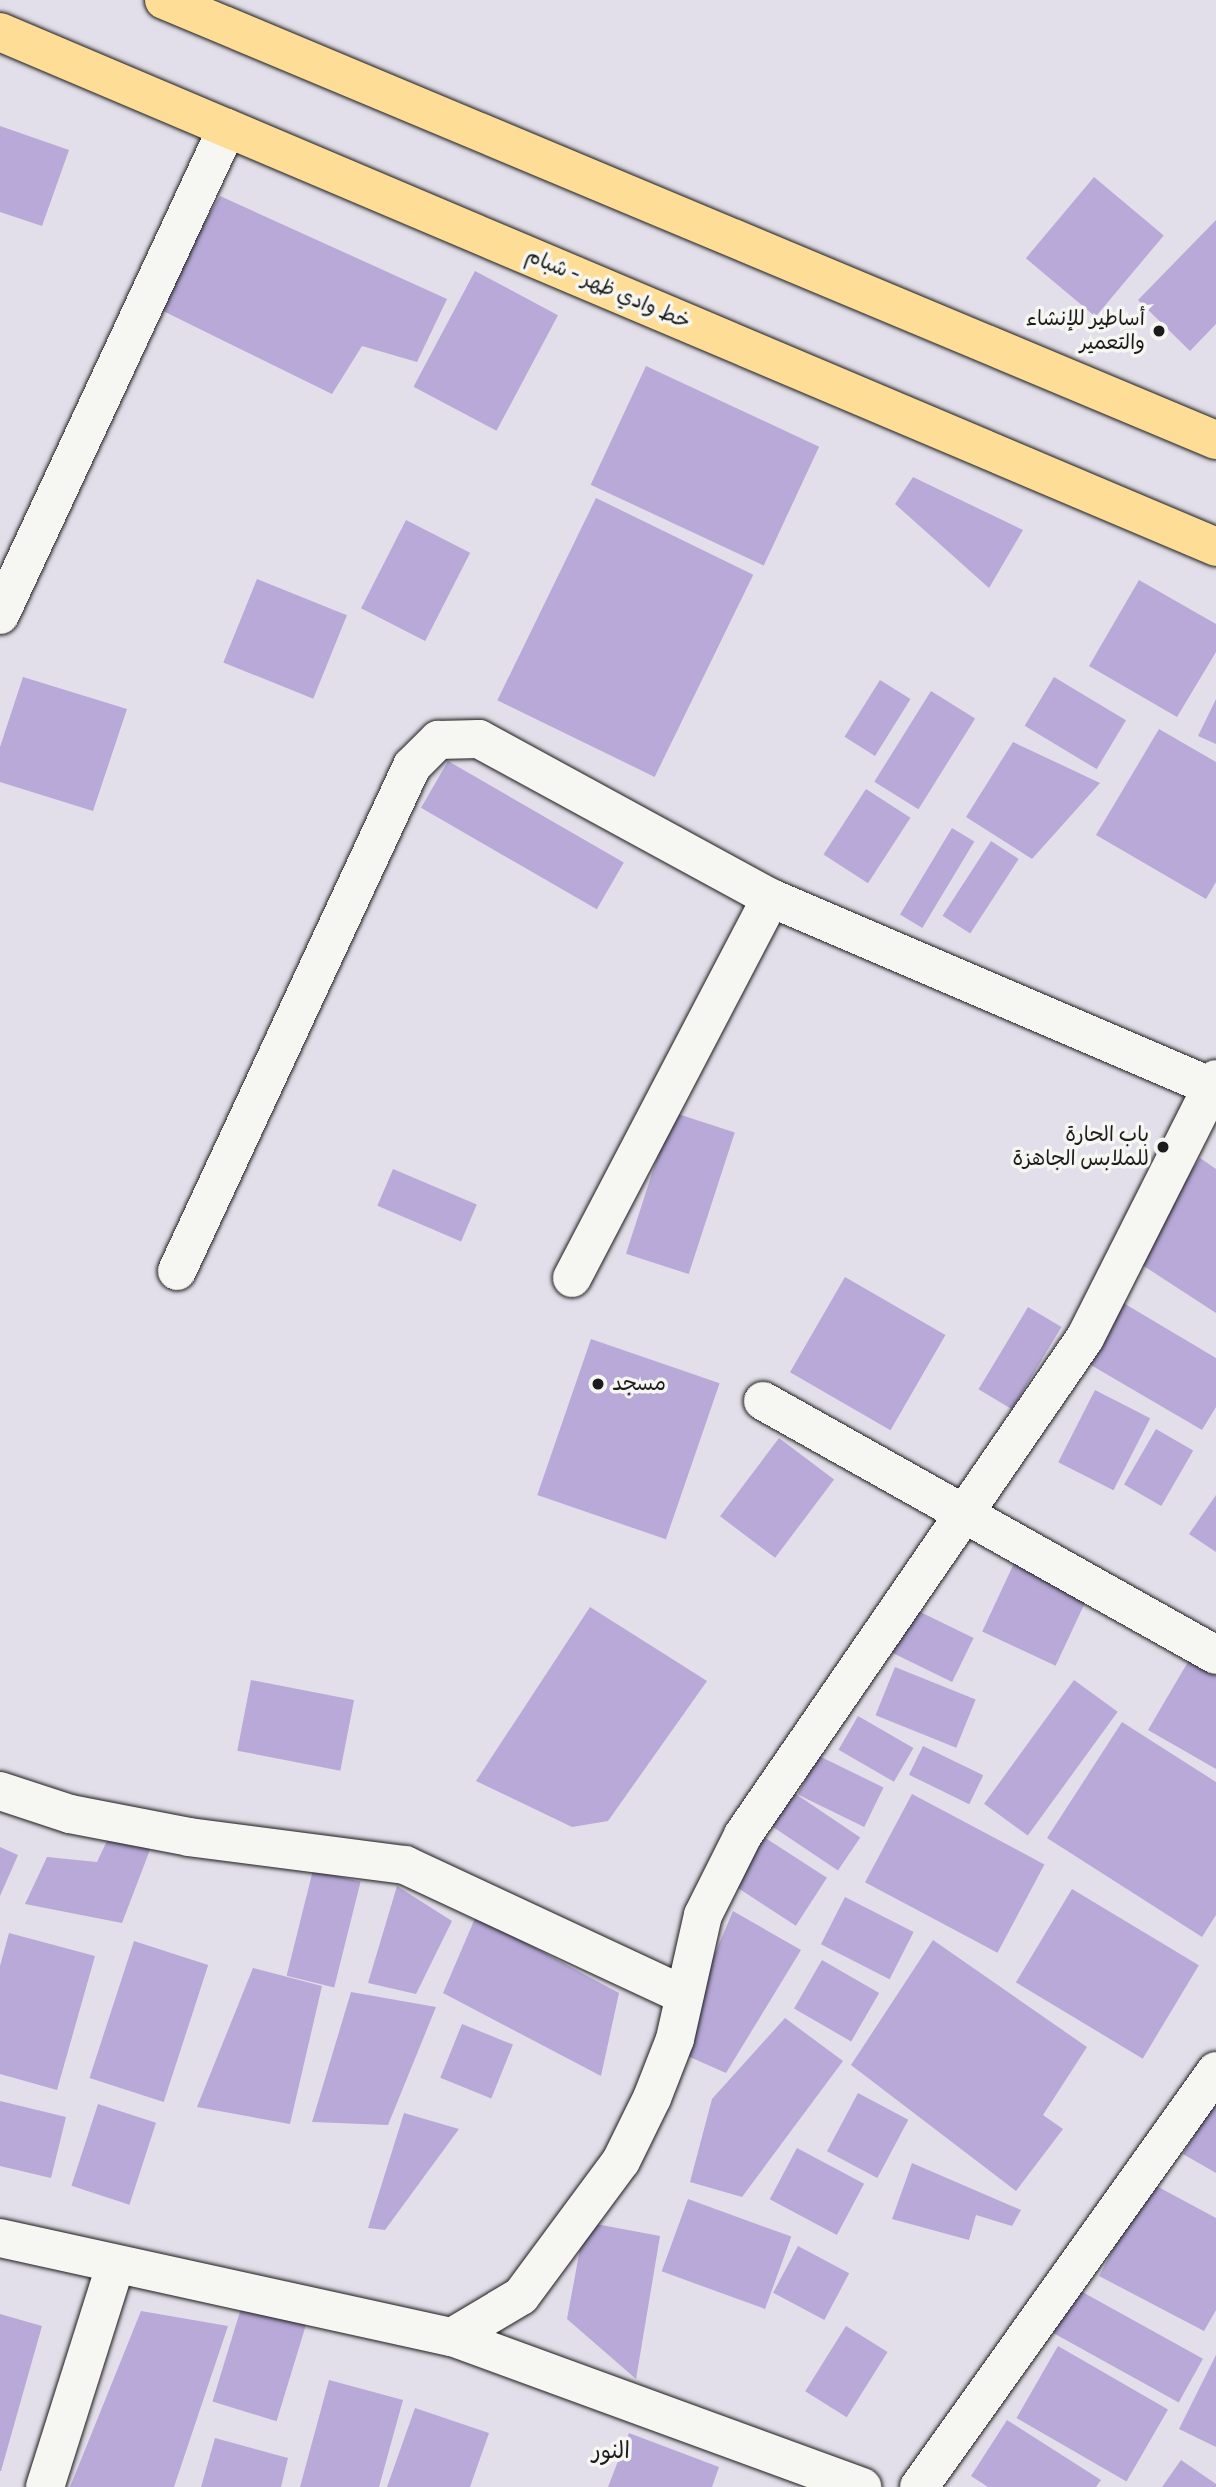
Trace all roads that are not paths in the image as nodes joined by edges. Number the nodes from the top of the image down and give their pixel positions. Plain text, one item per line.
1 (164, 0) edge
2 (0, 32) edge
3 (227, 128) junction
4 (1216, 440) edge
5 (1216, 547) edge
6 (0, 615) edge
7 (771, 898) junction
8 (1215, 1085) edge
9 (177, 1271) dead end
10 (572, 1278) dead end
11 (763, 1401) dead end
12 (965, 1516) junction
13 (1216, 1655) edge
14 (0, 1791) edge
15 (684, 1995) junction
16 (1216, 2071) edge
17 (0, 2238) edge
18 (115, 2266) junction
19 (452, 2337) junction
20 (45, 2487) edge
21 (862, 2487) edge
22 (919, 2487) edge

1 - 4 main road
2 - 3 main road, خط وادي ظهر - شبام
3 - 5 main road, خط وادي ظهر - شبام
3 - 6 street
7 - 8 street
7 - 9 street
7 - 10 street
8 - 12 street
11 - 12 street
12 - 13 street
12 - 15 street
14 - 15 street
15 - 19 street
16 - 22 street
17 - 18 street
18 - 19 street
18 - 20 street
19 - 21 street

